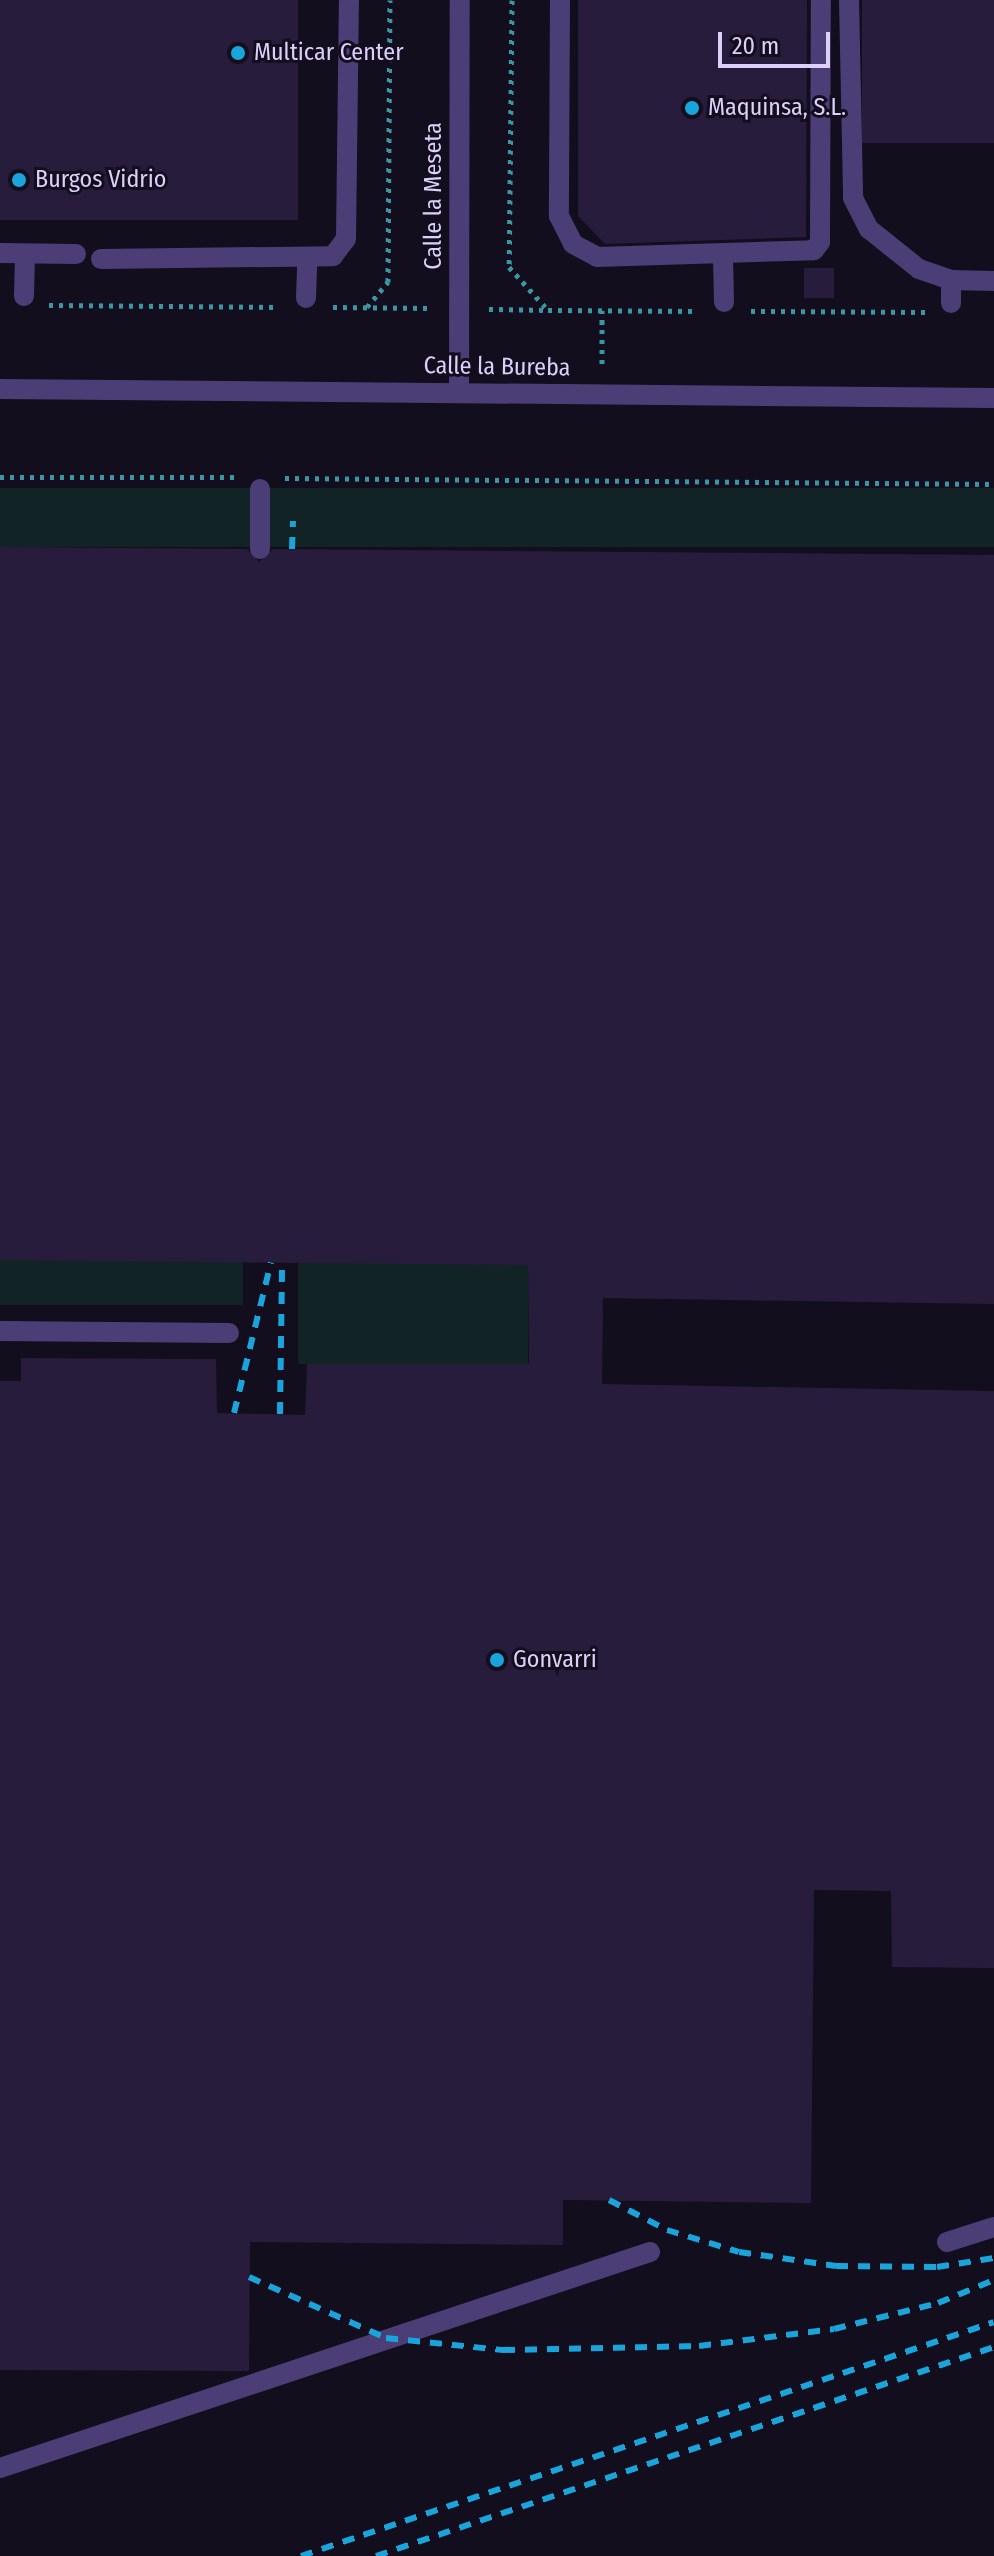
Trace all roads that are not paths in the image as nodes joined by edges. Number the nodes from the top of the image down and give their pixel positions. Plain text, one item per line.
1 (349, 0) edge
2 (460, 0) edge
3 (560, 0) edge
4 (821, 0) edge
5 (849, 0) edge
6 (0, 253) edge
7 (25, 254) junction
8 (76, 254) dead end
9 (723, 257) junction
10 (101, 259) dead end
11 (307, 261) junction
12 (951, 280) junction
13 (994, 281) edge
14 (24, 296) dead end
15 (306, 298) dead end
16 (724, 302) dead end
17 (951, 303) dead end
18 (0, 389) edge
19 (459, 393) junction
20 (994, 398) edge
21 (260, 481) road end
22 (260, 549) dead end
23 (0, 1331) edge
24 (229, 1333) dead end
25 (994, 2227) edge
26 (947, 2242) dead end
27 (650, 2252) dead end
28 (0, 2468) edge

1 - 11 street
2 - 19 street, Calle la Meseta
3 - 9 street
4 - 9 street
5 - 12 street
6 - 7 street
7 - 8 street
7 - 14 street
9 - 16 street
10 - 11 street
11 - 15 street
12 - 13 street
12 - 17 street
18 - 19 street, Calle la Bureba
19 - 20 street, Calle la Bureba
21 - 22 street
23 - 24 street
25 - 26 street
27 - 28 street

